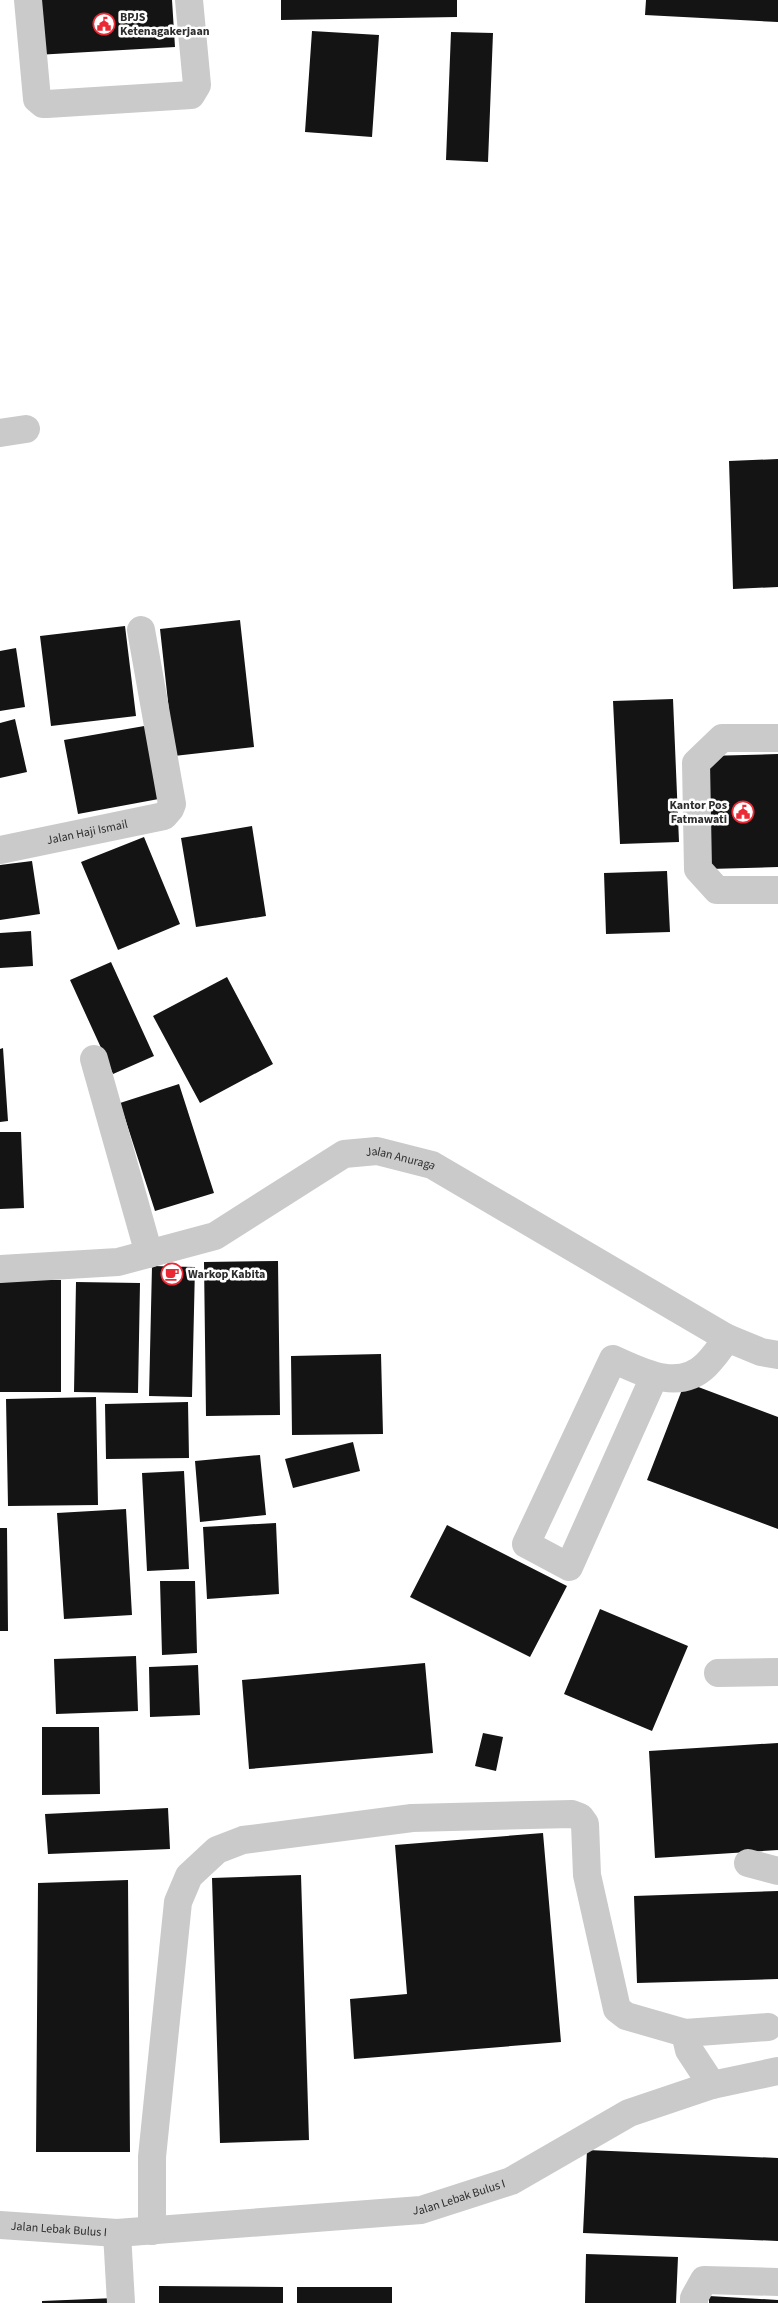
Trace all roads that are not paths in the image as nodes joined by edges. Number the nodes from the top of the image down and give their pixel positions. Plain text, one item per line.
1 (28, 0) edge
2 (189, 0) edge
3 (141, 630) dead end
4 (778, 738) edge
5 (0, 850) edge
6 (778, 890) edge
7 (94, 1059) dead end
8 (149, 1254) junction
9 (0, 1269) edge
10 (728, 1338) junction
11 (778, 1356) edge
12 (654, 1377) junction
13 (778, 1672) edge
14 (718, 1673) dead end
15 (748, 1863) dead end
16 (778, 1871) edge
17 (768, 2027) dead end
18 (685, 2033) junction
19 (778, 2071) edge
20 (712, 2085) junction
21 (0, 2225) edge
22 (152, 2231) junction
23 (117, 2233) junction
24 (778, 2282) edge
25 (121, 2303) edge
26 (694, 2303) edge

1 - 2 street
3 - 5 street, Jalan Haji Ismail
4 - 6 street
7 - 8 street
8 - 9 street, Jalan Anuraga
8 - 10 street, Jalan Anuraga
10 - 11 street, Jalan Anuraga
10 - 12 street
12 - 12 street
13 - 14 street
15 - 16 street
17 - 18 street
18 - 20 street
18 - 22 street
19 - 20 street, Jalan Lebak Bulus I
20 - 22 street, Jalan Lebak Bulus I
21 - 23 street, Jalan Lebak Bulus I
22 - 23 street, Jalan Lebak Bulus I
23 - 25 street, Jalan Lebak Bulus I
24 - 26 street

